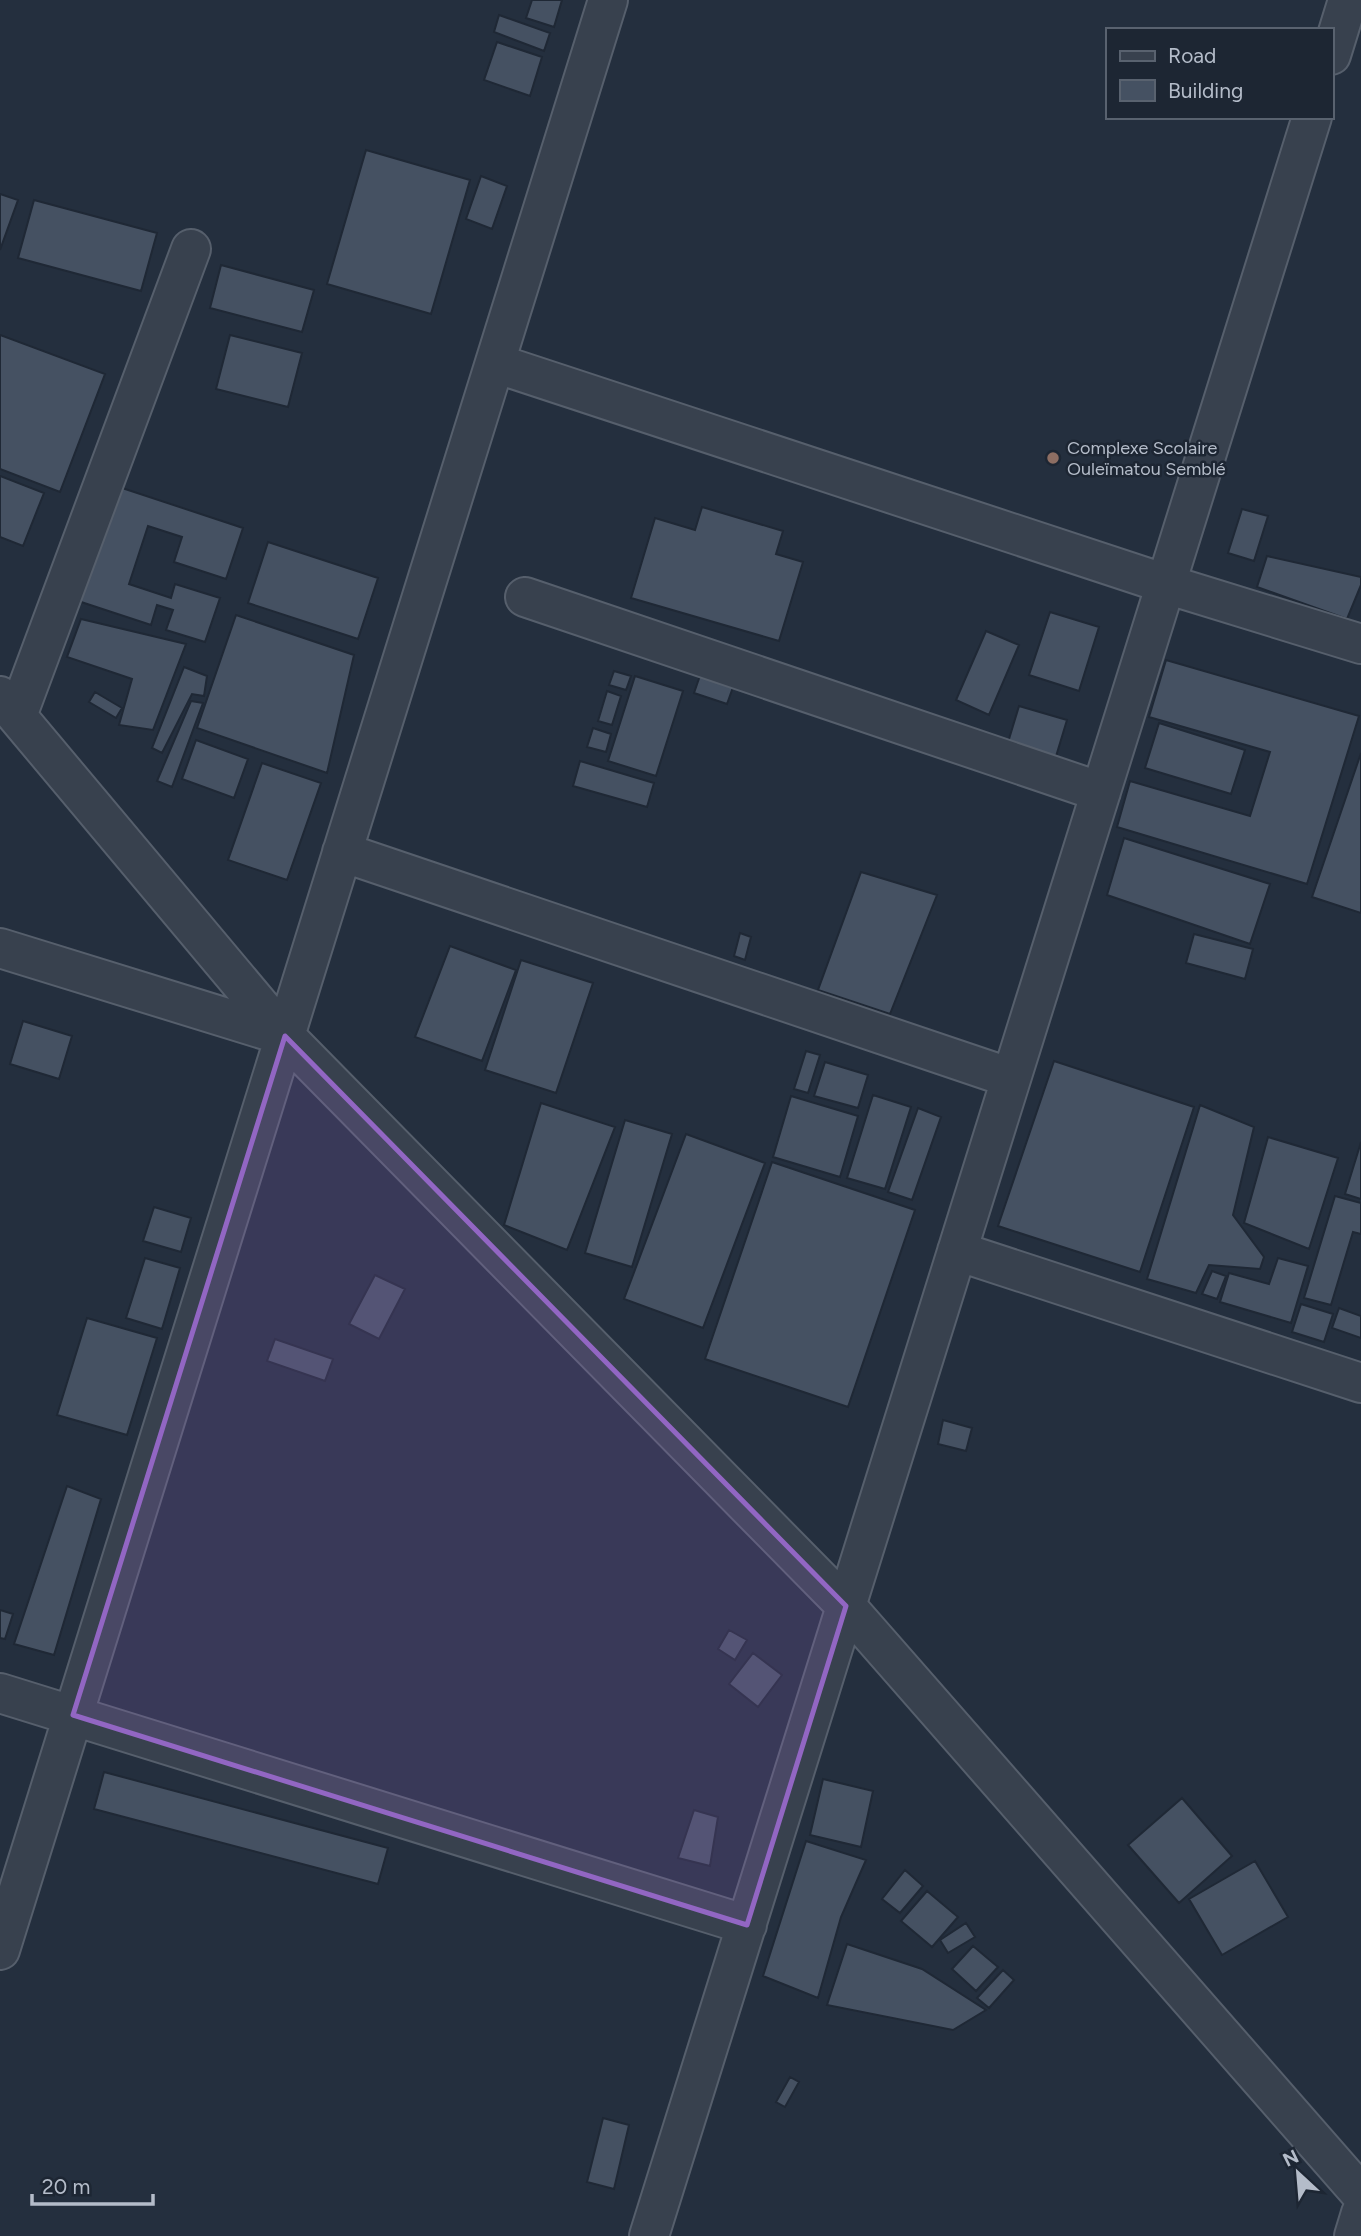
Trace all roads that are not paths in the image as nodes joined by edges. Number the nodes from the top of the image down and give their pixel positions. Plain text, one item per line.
1 (608, 0) edge
2 (1348, 0) edge
3 (1333, 49) edge
4 (1311, 119) edge
5 (191, 249) dead end
6 (495, 363) junction
7 (1166, 584) junction
8 (525, 597) dead end
9 (1361, 645) edge
10 (8, 706) edge
11 (1101, 792) junction
12 (342, 852) junction
13 (0, 948) edge
14 (285, 1036) junction
15 (1012, 1078) junction
16 (957, 1251) junction
17 (1361, 1383) edge
18 (846, 1606) junction
19 (0, 1693) edge
20 (73, 1715) junction
21 (747, 1925) junction
22 (0, 1950) edge
23 (1361, 2194) edge
24 (1361, 2213) edge
25 (649, 2236) edge
26 (1354, 2236) edge

1 - 6 street
2 - 3 street
4 - 7 street
5 - 10 street
6 - 7 street
6 - 12 street
7 - 9 street
7 - 11 street
8 - 11 street
10 - 14 street
11 - 15 street
12 - 14 street
12 - 15 street
13 - 14 street
14 - 18 street
14 - 20 street
15 - 16 street
16 - 17 street
16 - 18 street
18 - 21 street
18 - 23 street
19 - 20 street
20 - 21 street
20 - 22 street
21 - 25 street
24 - 26 street

